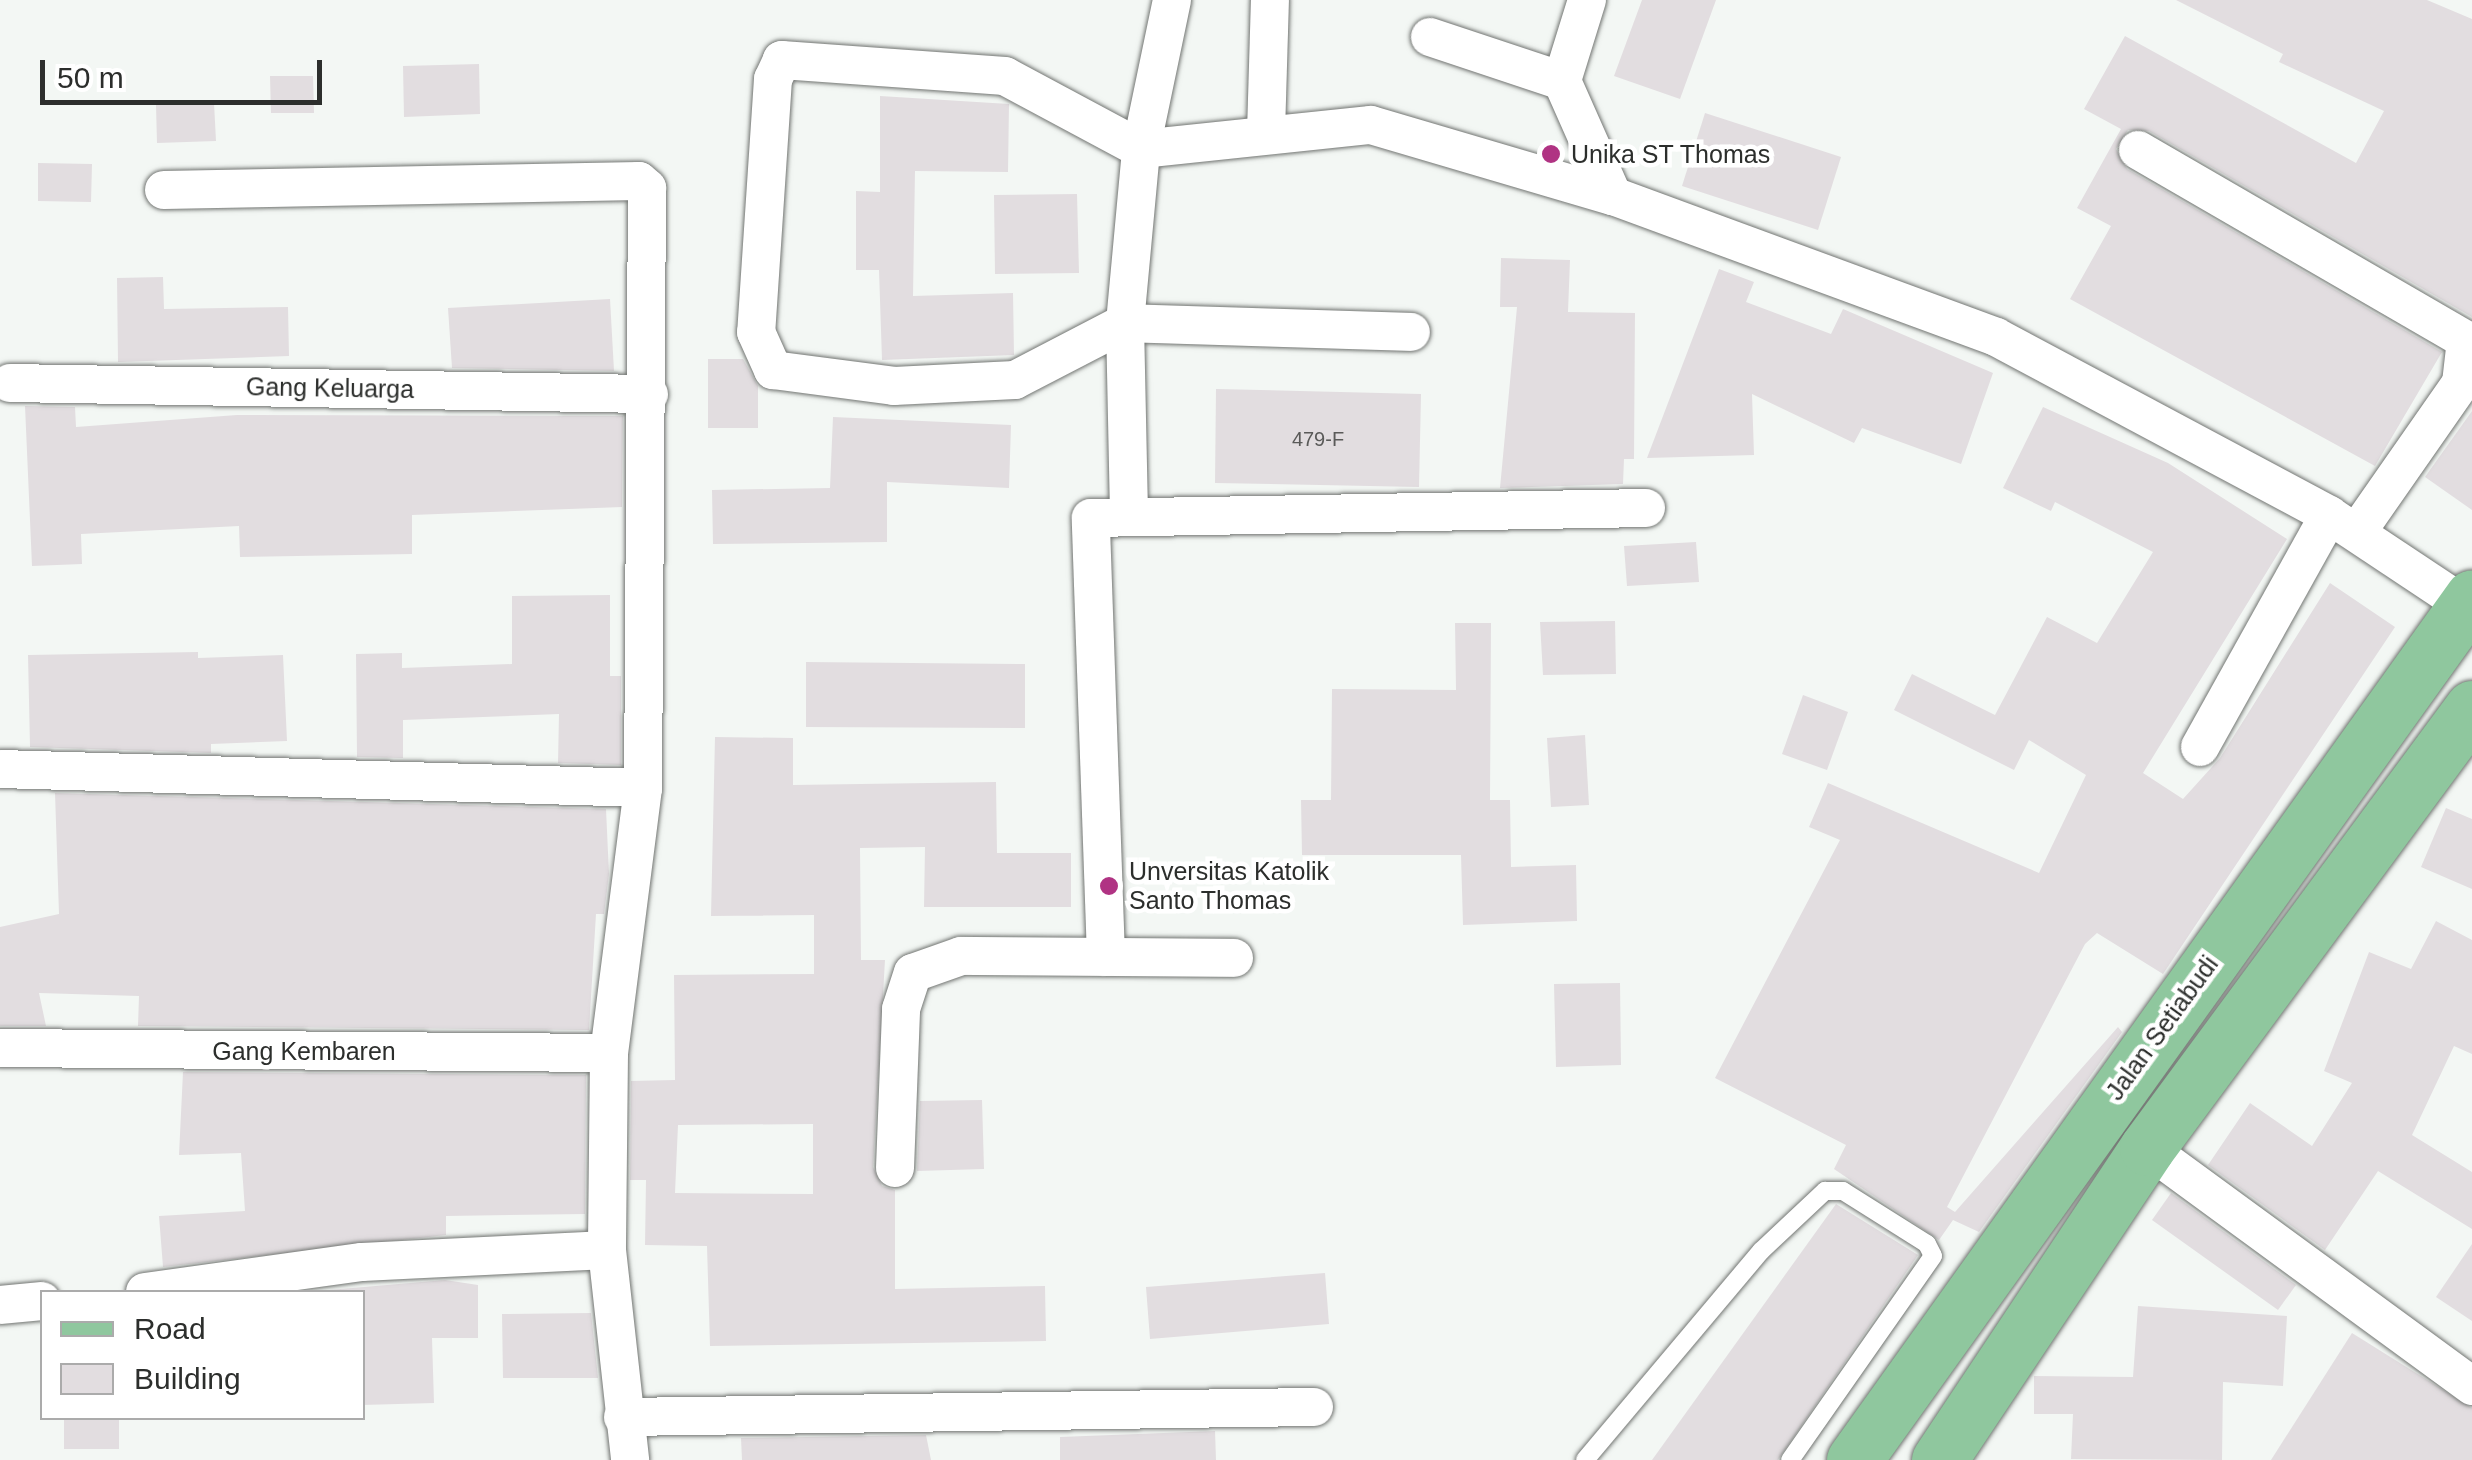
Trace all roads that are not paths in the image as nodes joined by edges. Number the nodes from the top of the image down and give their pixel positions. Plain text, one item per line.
1 (1172, 0) edge
2 (1270, 0) edge
3 (1587, 0) edge
4 (1430, 37) dead end
5 (1562, 81) junction
6 (1266, 133) junction
7 (1141, 150) junction
8 (2138, 150) dead end
9 (164, 190) dead end
10 (1613, 196) junction
11 (1125, 323) junction
12 (1411, 332) dead end
13 (10, 383) dead end
14 (650, 394) junction
15 (1646, 508) dead end
16 (1129, 514) junction
17 (2343, 524) junction
18 (2470, 604) edge
19 (2464, 735) edge
20 (2200, 747) dead end
21 (0, 770) edge
22 (643, 788) junction
23 (1106, 957) junction
24 (1234, 958) dead end
25 (0, 1048) edge
26 (609, 1053) junction
27 (2147, 1148) junction
28 (895, 1168) dead end
29 (607, 1250) junction
30 (159, 1290) edge
31 (40, 1301) edge
32 (0, 1305) edge
33 (1890, 1362) junction
34 (2472, 1386) edge
35 (1314, 1407) dead end
36 (1971, 1416) junction
37 (623, 1417) junction
38 (630, 1460) edge
39 (1585, 1460) edge
40 (1790, 1460) edge
41 (1854, 1460) edge
42 (1939, 1460) edge

1 - 7 street
2 - 6 street
3 - 5 street
4 - 5 street
5 - 10 street
6 - 7 street
6 - 10 street
7 - 11 street
7 - 11 street
8 - 17 street
9 - 14 street
10 - 17 street
11 - 12 street
11 - 16 street
13 - 14 street, Gang Keluarga
14 - 22 street
15 - 16 street
16 - 23 street
17 - 18 street
17 - 20 street
18 - 33 main road, Jalan Setiabudi
19 - 27 main road
21 - 22 street
22 - 26 street
23 - 24 street
23 - 28 street
25 - 26 street, Gang Kembaren
26 - 29 street
27 - 34 street
27 - 36 main road
29 - 30 street
29 - 37 street
31 - 32 street
33 - 36 main road
33 - 39 lane
33 - 40 lane
33 - 41 main road, Jalan Setiabudi
35 - 37 street
36 - 42 main road
37 - 38 street

